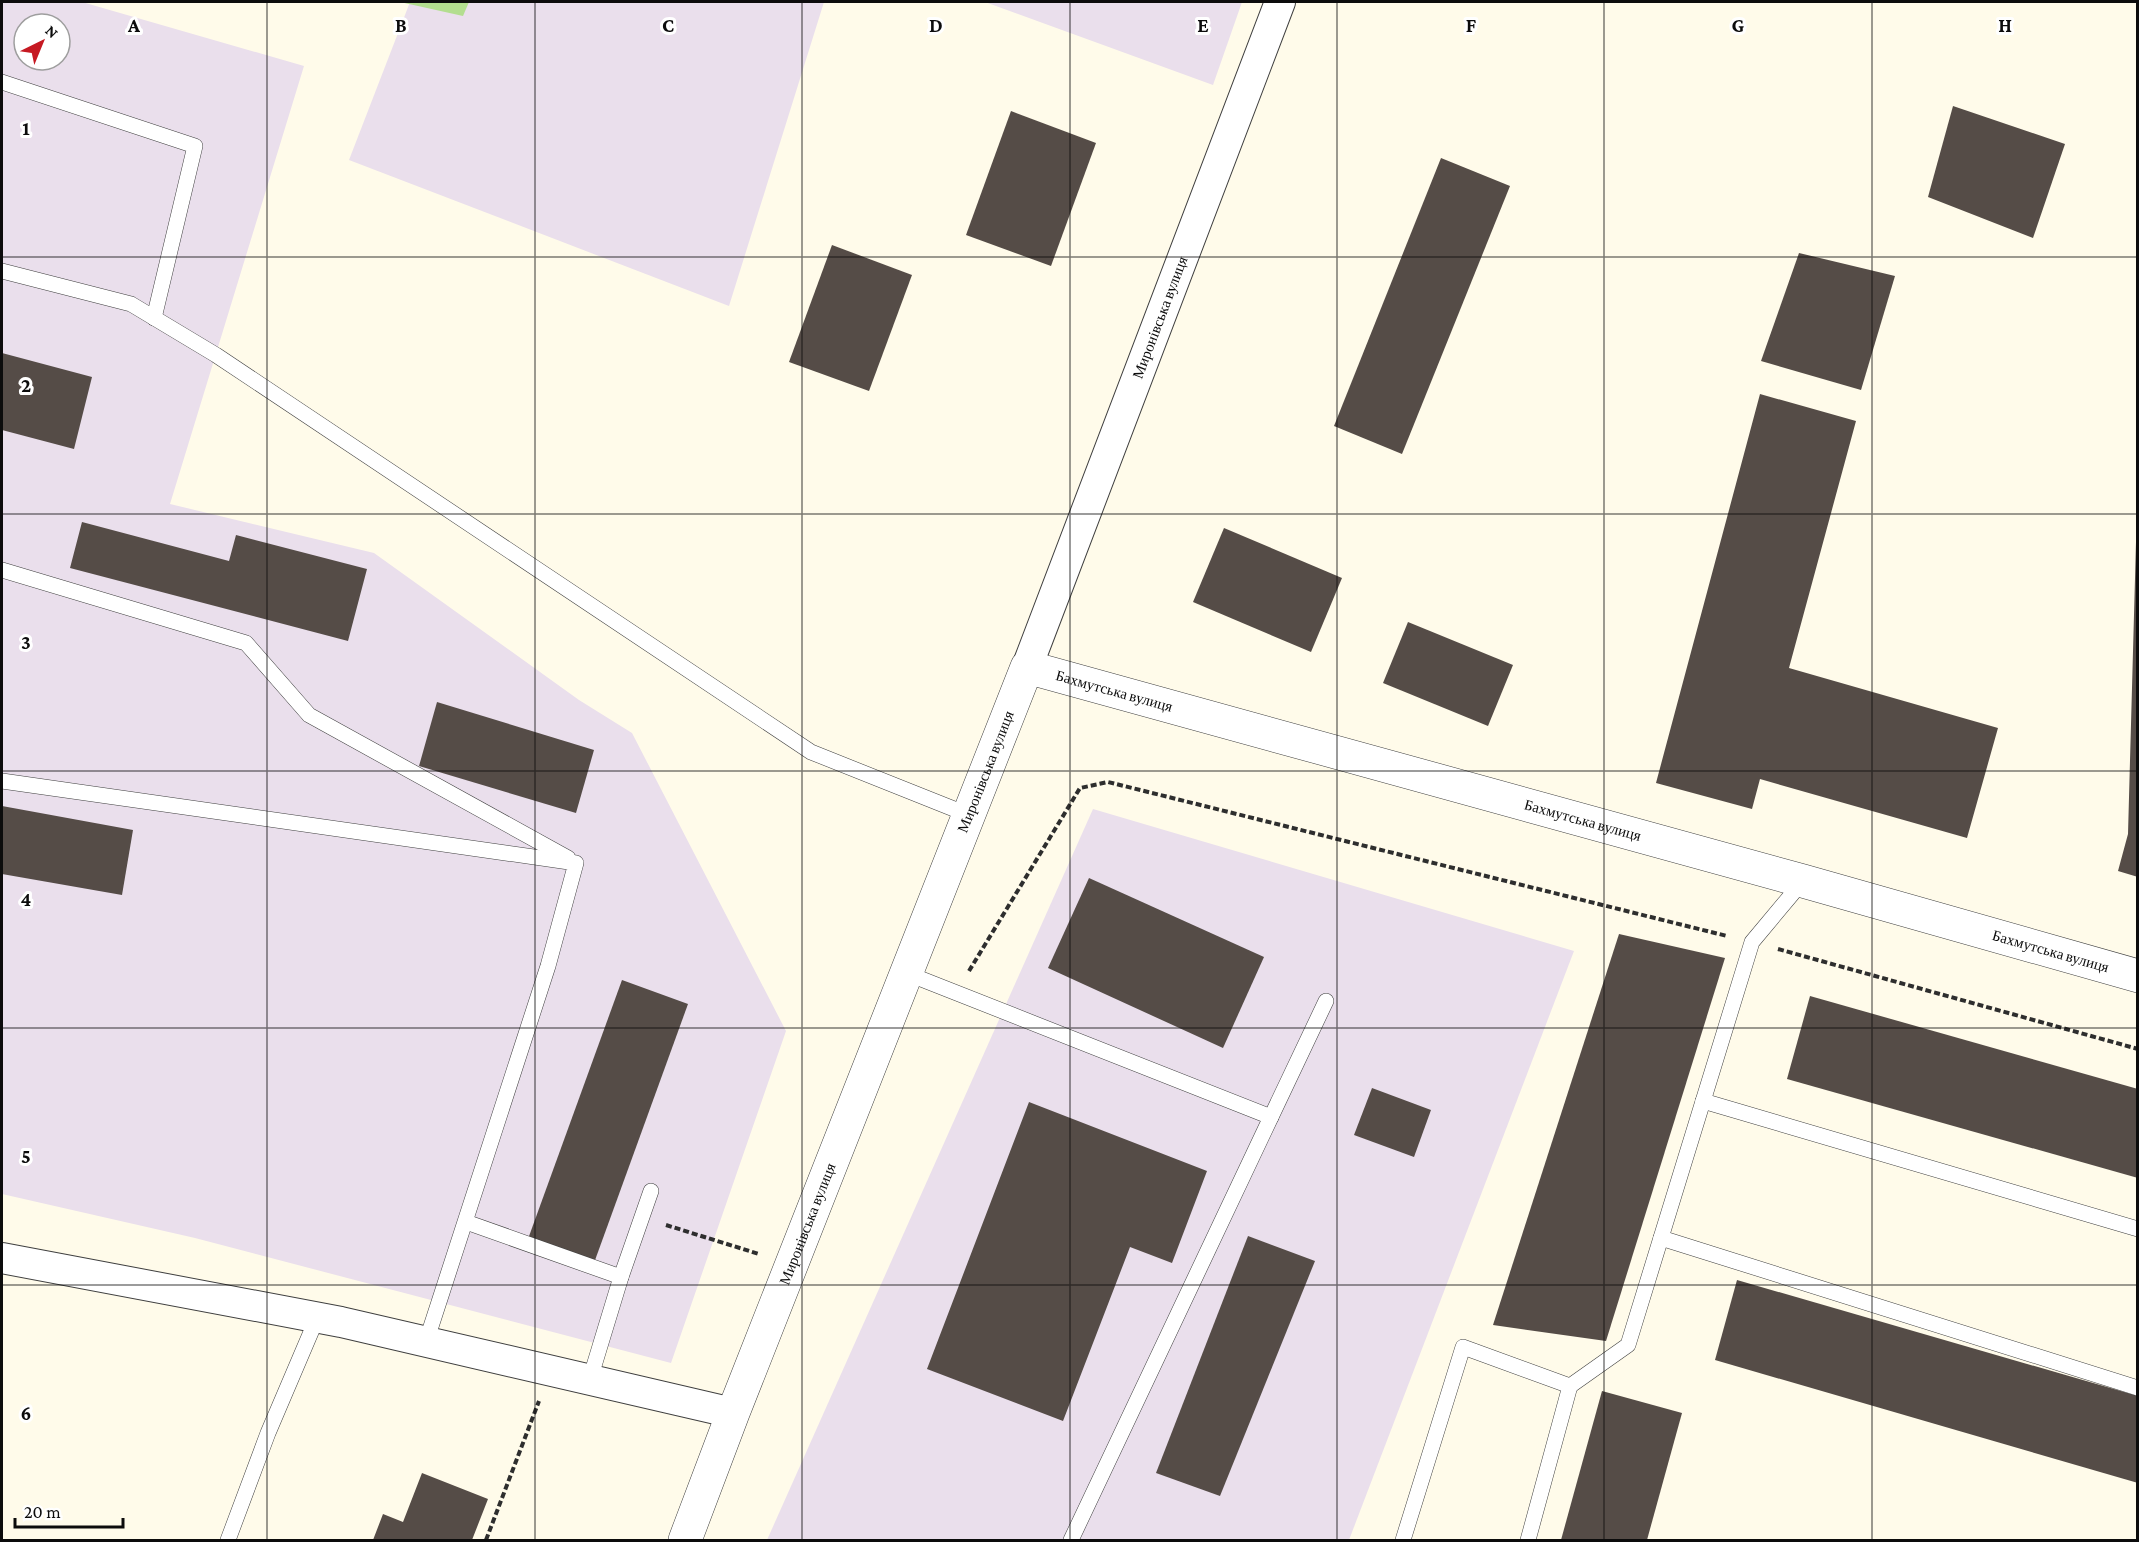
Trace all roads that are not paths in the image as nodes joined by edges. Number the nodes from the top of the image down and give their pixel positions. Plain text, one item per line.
1 (1280, 2) edge
2 (2, 82) edge
3 (2, 271) edge
4 (154, 318) junction
5 (2, 570) edge
6 (1027, 667) junction
7 (2, 781) edge
8 (969, 815) junction
9 (576, 862) junction
10 (1803, 881) junction
11 (906, 973) junction
12 (2138, 976) edge
13 (1326, 1001) dead end
14 (1703, 1101) junction
15 (1271, 1117) junction
16 (651, 1191) dead end
17 (466, 1222) junction
18 (2138, 1228) edge
19 (1661, 1238) junction
20 (2, 1258) edge
21 (621, 1277) junction
22 (316, 1318) junction
23 (426, 1342) junction
24 (590, 1379) junction
25 (1570, 1386) junction
26 (2138, 1388) edge
27 (733, 1413) junction
28 (228, 1540) edge
29 (686, 1540) edge
30 (1071, 1540) edge
31 (1403, 1540) edge
32 (1528, 1540) edge

1 - 6 street, Миронівська вулиця
2 - 4 lane
3 - 4 lane
4 - 8 lane
5 - 9 lane
6 - 8 street, Миронівська вулиця
6 - 10 street, Бахмутська вулиця
7 - 9 lane
8 - 11 street, Миронівська вулиця
9 - 17 lane
10 - 12 street, Бахмутська вулиця
10 - 14 lane
11 - 15 lane
11 - 27 street, Миронівська вулиця
13 - 15 lane
14 - 18 lane
14 - 19 lane
15 - 30 lane
16 - 21 lane
17 - 21 lane
17 - 23 lane
19 - 25 lane
19 - 26 lane
20 - 22 street
21 - 24 lane
22 - 23 street
22 - 28 lane
23 - 24 street
24 - 27 street
25 - 31 lane
25 - 32 lane
27 - 29 street, Миронівська вулиця

